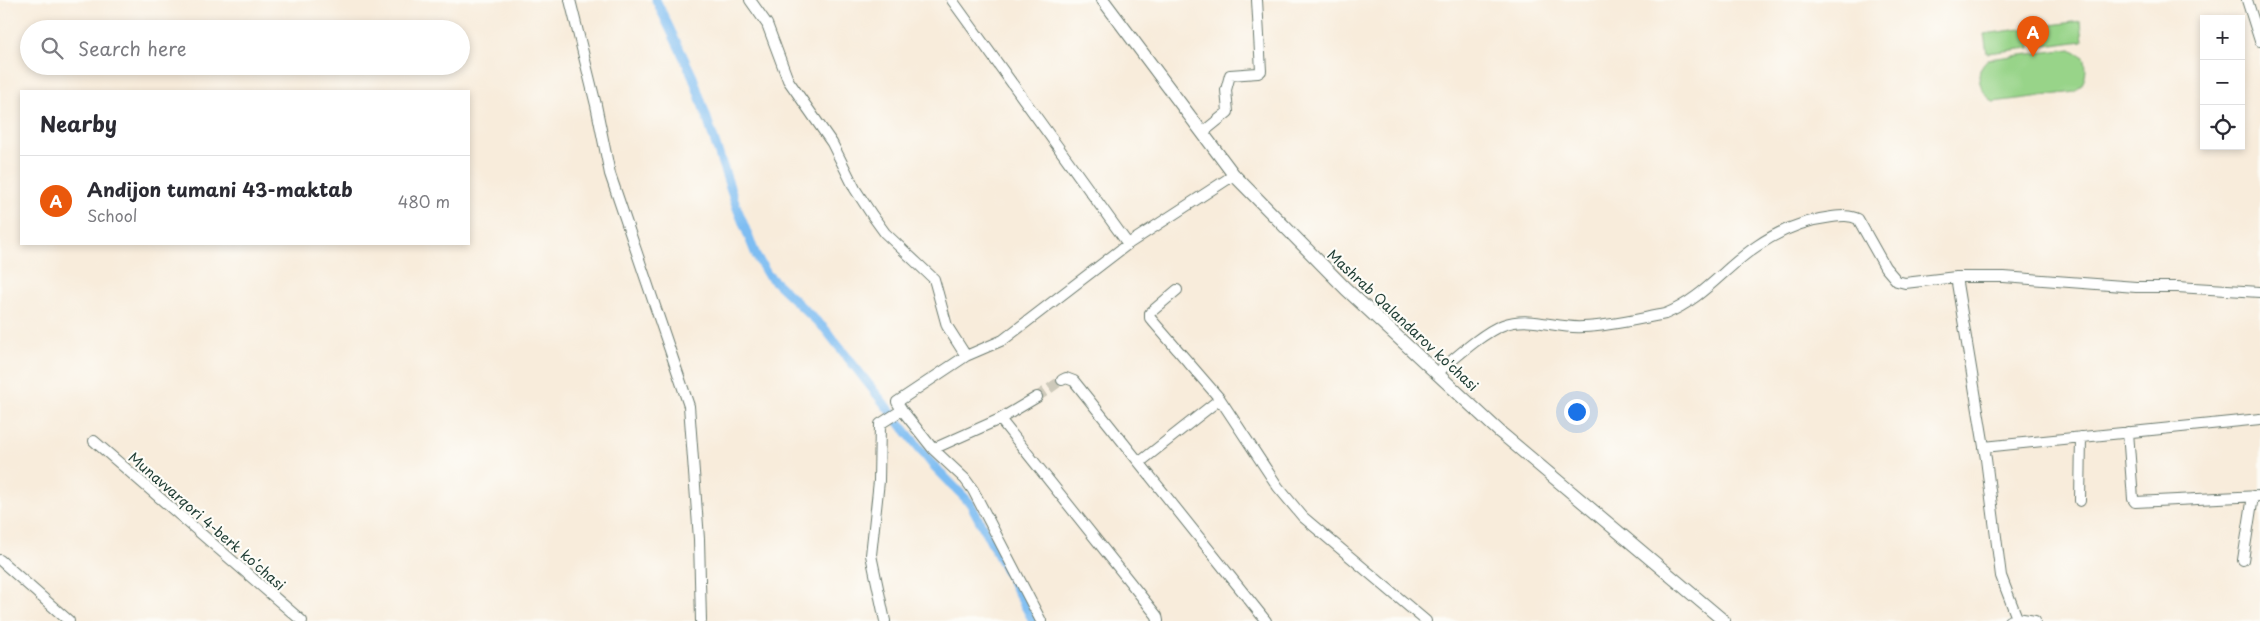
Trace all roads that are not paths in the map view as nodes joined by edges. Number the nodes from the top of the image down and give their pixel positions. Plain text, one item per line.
1 (570, 0) edge
2 (750, 0) edge
3 (952, 0) edge
4 (1103, 0) edge
5 (1257, 0) edge
6 (2247, 0) edge
7 (2260, 41) edge
8 (1202, 133) junction
9 (1234, 175) junction
10 (1128, 244) junction
11 (1956, 277) junction
12 (1177, 290) dead end
13 (2260, 292) edge
14 (966, 356) junction
15 (1436, 374) junction
16 (1062, 380) dead end
17 (1037, 397) tunnel mouth
18 (1220, 399) junction
19 (901, 411) junction
20 (1000, 419) junction
21 (2260, 419) edge
22 (2128, 432) junction
23 (2081, 437) junction
24 (94, 441) dead end
25 (1984, 447) junction
26 (933, 449) junction
27 (1140, 462) junction
28 (2257, 496) edge
29 (2080, 501) dead end
30 (0, 560) edge
31 (2243, 560) dead end
32 (2013, 620) edge
33 (69, 621) edge
34 (302, 621) edge
35 (701, 621) edge
36 (885, 621) edge
37 (1041, 621) edge
38 (1158, 621) edge
39 (1266, 621) edge
40 (1426, 621) edge
41 (1724, 621) edge
42 (2035, 621) edge

1 - 35 street
2 - 14 street
3 - 10 street
4 - 8 main road, Mashrab Qalandarov ko'chasi
5 - 8 street
6 - 7 street
8 - 9 main road, Mashrab Qalandarov ko'chasi
9 - 10 street
9 - 15 main road, Mashrab Qalandarov ko'chasi
10 - 14 street
11 - 13 street
11 - 15 street
11 - 25 street
12 - 18 street
14 - 19 street
15 - 41 main road, Mashrab Qalandarov ko'chasi
16 - 27 street
17 - 20 street
18 - 27 street
18 - 40 street
19 - 26 street
19 - 36 street
20 - 26 street
20 - 38 street
21 - 22 street
22 - 23 street
22 - 28 street
23 - 25 street
23 - 29 street
24 - 34 street, Munavvarqori 4-berk koʻchasi
25 - 32 street
26 - 37 street
27 - 39 street
28 - 31 street
30 - 33 street
32 - 42 street

